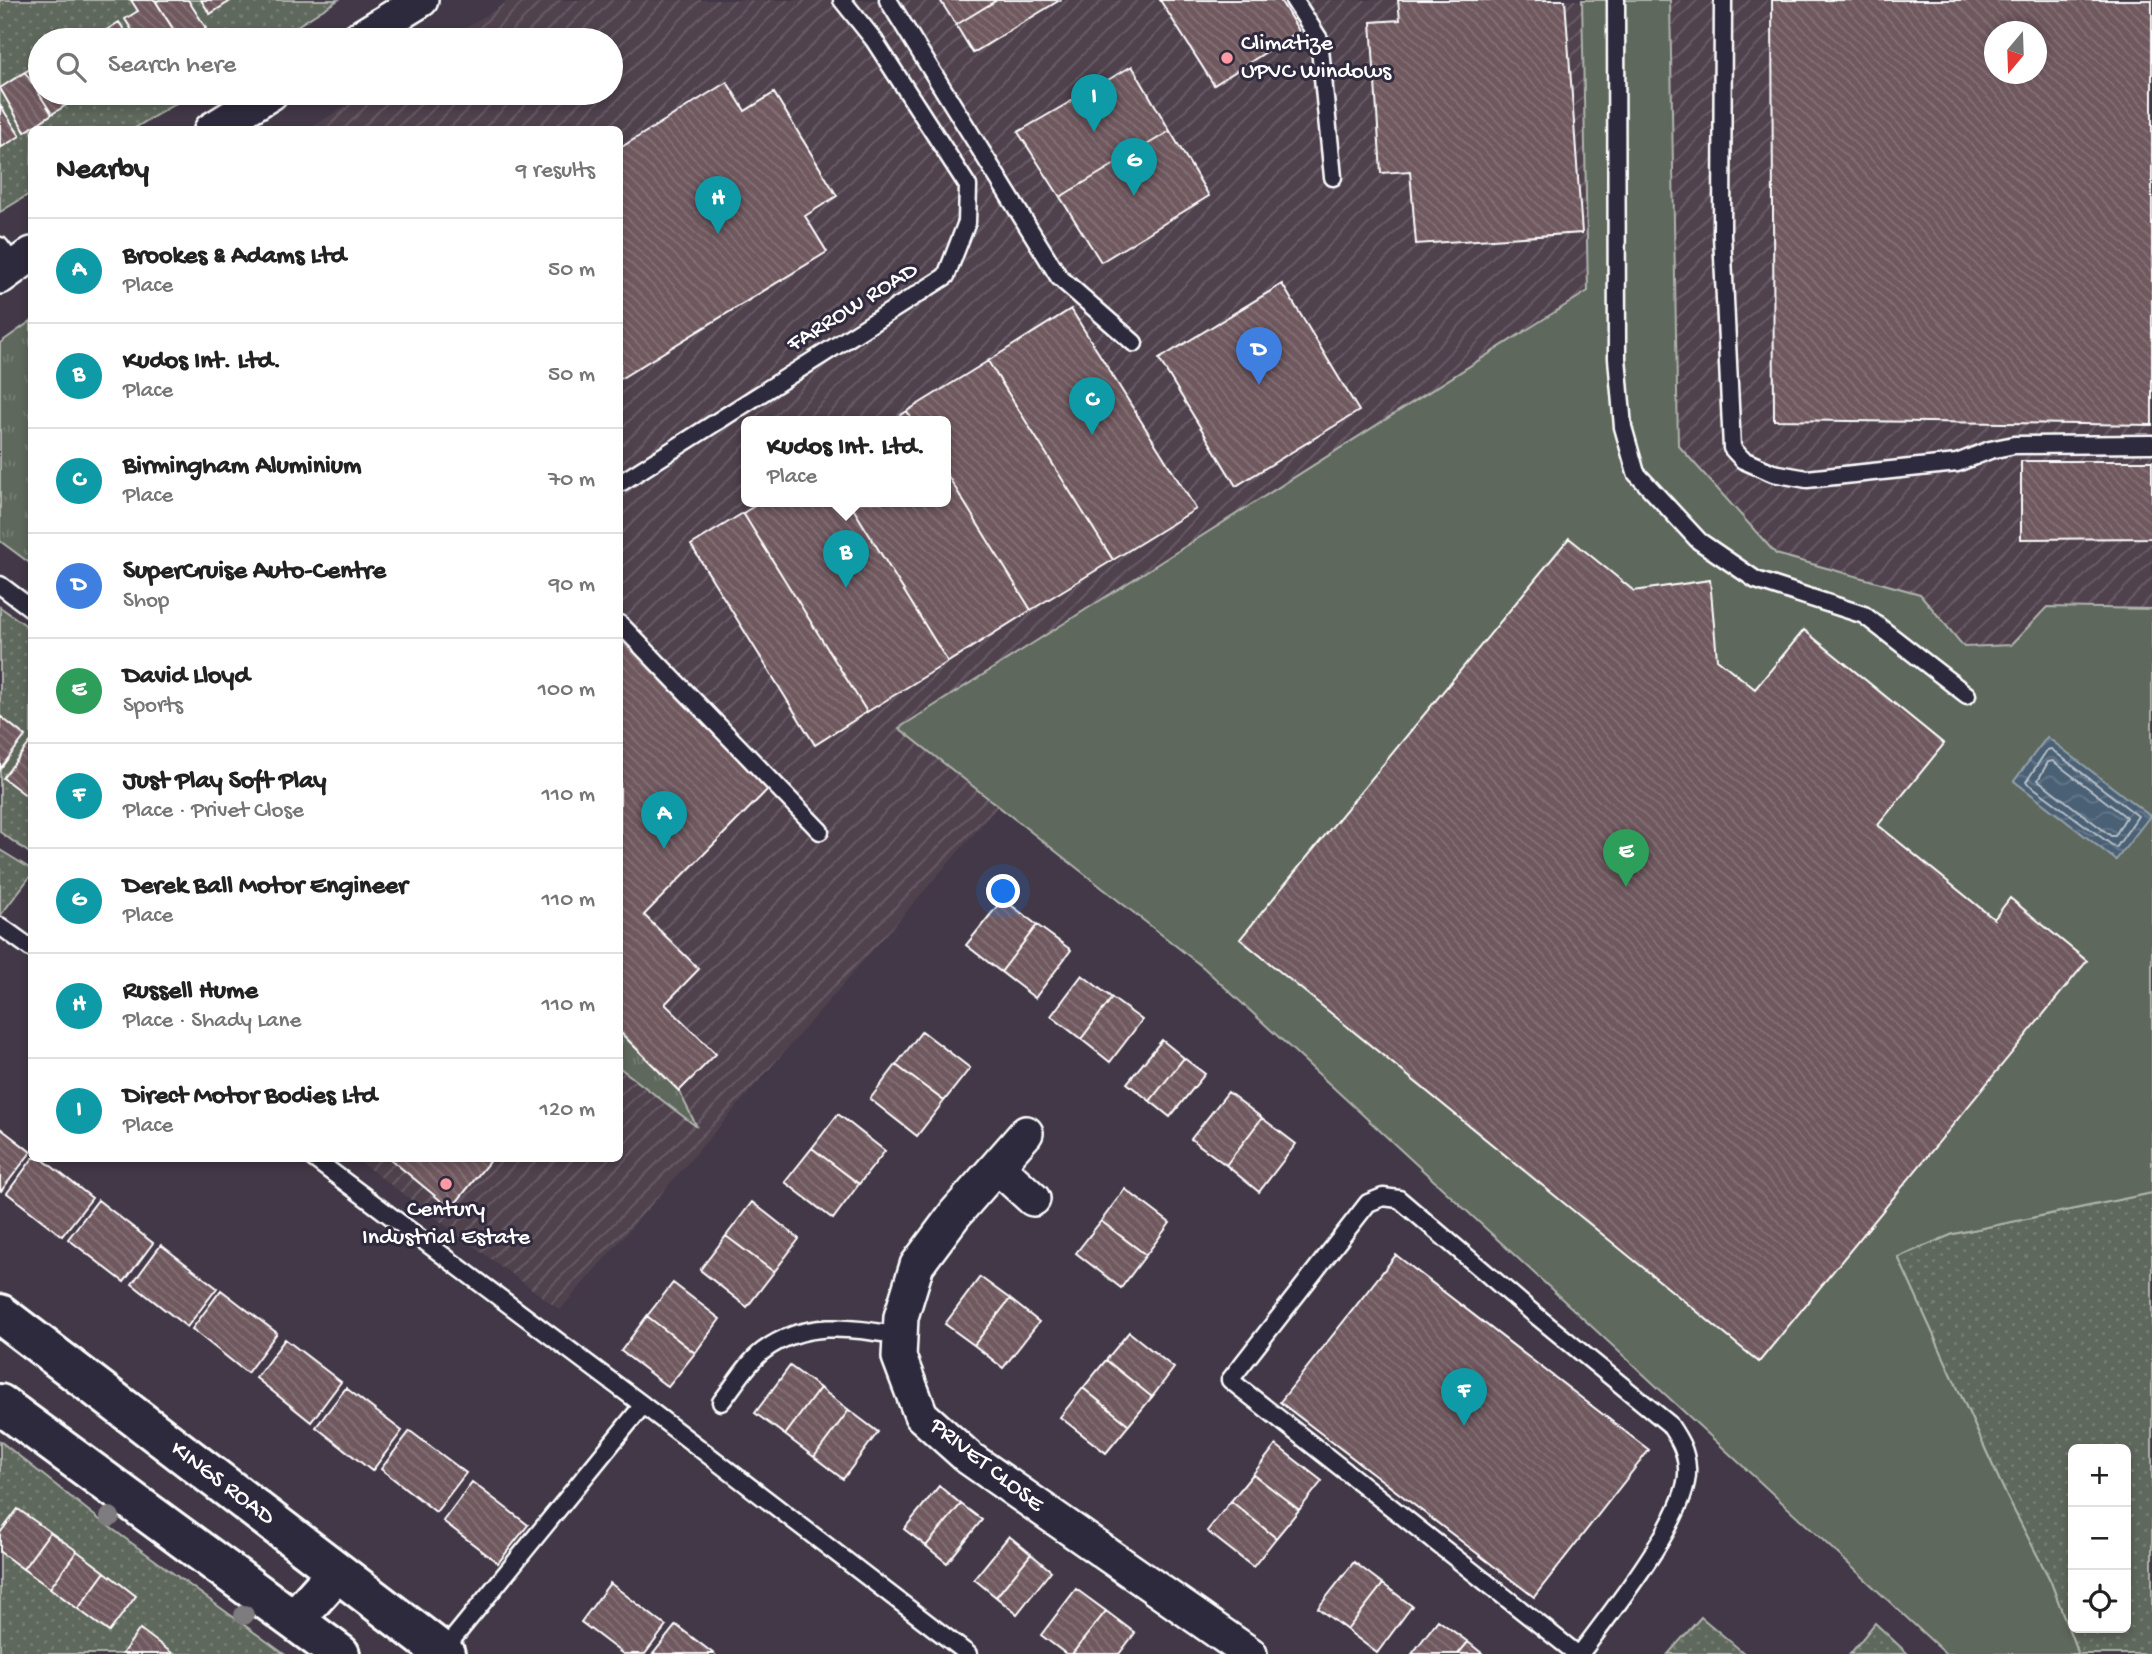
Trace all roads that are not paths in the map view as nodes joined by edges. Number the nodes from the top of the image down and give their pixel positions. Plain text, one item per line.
1 (421, 0) edge
2 (842, 0) edge
3 (888, 0) edge
4 (1294, 0) edge
5 (1616, 0) edge
6 (1723, 0) edge
7 (376, 28) edge
8 (252, 105) edge
9 (217, 126) edge
10 (1333, 177) dead end
11 (1134, 343) dead end
12 (2152, 444) edge
13 (623, 481) edge
14 (0, 585) edge
15 (28, 606) edge
16 (623, 627) edge
17 (1967, 695) dead end
18 (820, 831) dead end
19 (0, 926) edge
20 (28, 946) edge
21 (1026, 1133) dead end
22 (318, 1162) edge
23 (998, 1167) junction
24 (1033, 1199) dead end
25 (0, 1314) edge
26 (900, 1336) junction
27 (721, 1402) dead end
28 (0, 1404) edge
29 (643, 1405) junction
30 (337, 1572) junction
31 (294, 1620) junction
32 (443, 1653) edge
33 (340, 1654) edge
34 (968, 1654) edge
35 (1250, 1654) edge
36 (1579, 1654) edge

1 - 7 street
2 - 13 lane, FARROW ROAD
3 - 11 lane
4 - 10 lane
5 - 17 lane
6 - 12 lane
8 - 9 street
14 - 15 lane
16 - 18 lane
19 - 20 lane
21 - 23 street, PRIVET CLOSE
22 - 29 lane
23 - 24 street
23 - 26 street, PRIVET CLOSE
25 - 30 main road, KINGS ROAD
26 - 27 lane
26 - 35 street, PRIVET CLOSE
28 - 31 main road
29 - 32 lane
29 - 34 lane
30 - 31 main road
30 - 32 main road, KINGS ROAD
31 - 33 main road
36 - 36 lane

